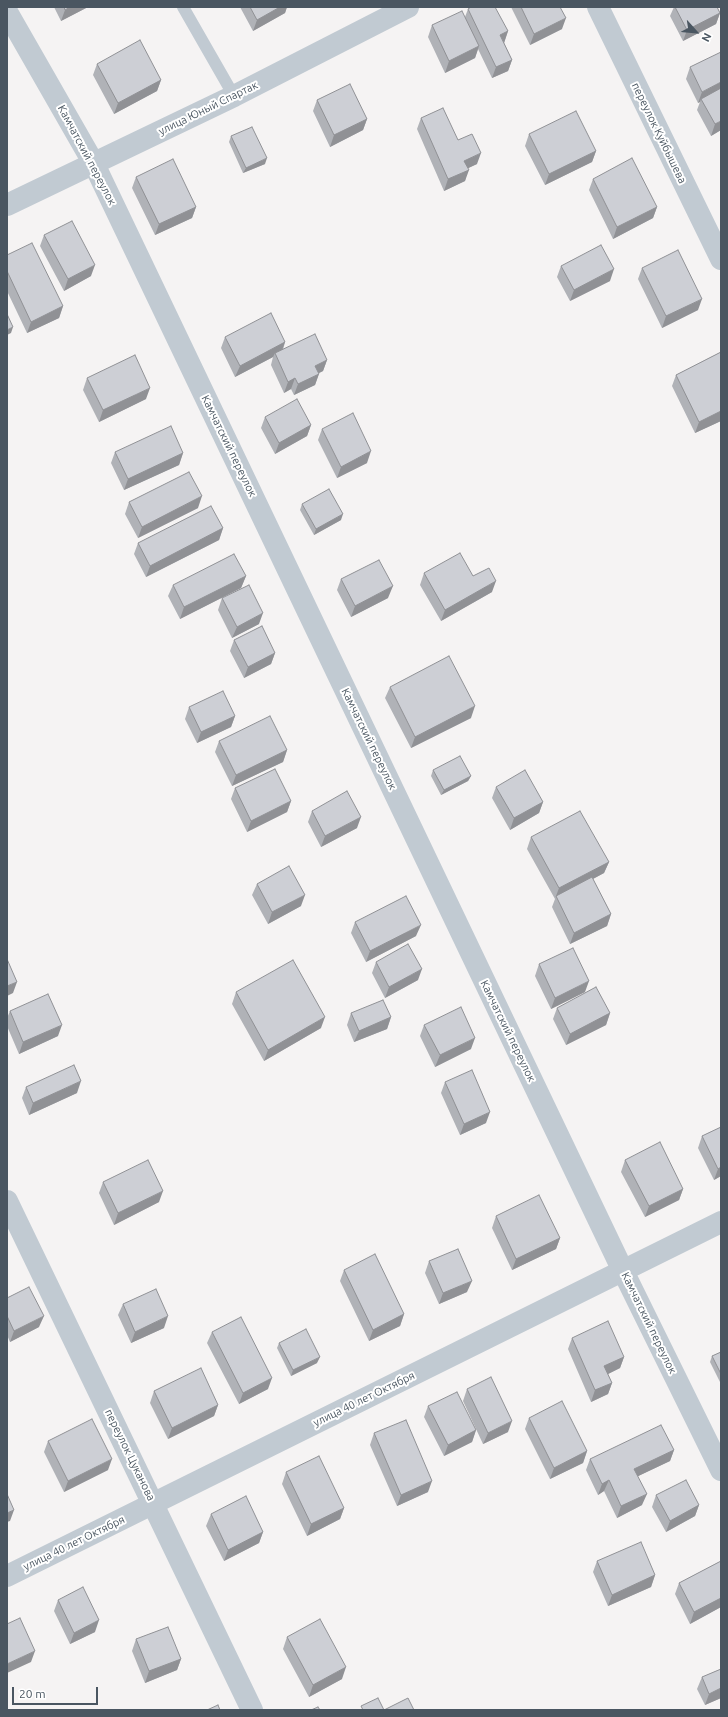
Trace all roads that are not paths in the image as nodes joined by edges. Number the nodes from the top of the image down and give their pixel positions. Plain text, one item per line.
1 (183, 7) edge
2 (408, 7) edge
3 (598, 7) edge
4 (7, 12) edge
5 (234, 96) junction
6 (94, 164) junction
7 (7, 205) edge
8 (721, 259) edge
9 (7, 1201) edge
10 (721, 1222) edge
11 (623, 1271) junction
12 (721, 1470) edge
13 (153, 1504) junction
14 (7, 1576) edge
15 (252, 1710) edge

1 - 5 lane
2 - 5 street, улица Юный Спартак
3 - 8 street, переулок Куйбышева
4 - 6 street, Камчатский переулок
5 - 6 street, улица Юный Спартак
6 - 7 street, улица Юный Спартак
6 - 11 street, Камчатский переулок
9 - 13 street, переулок Цуканова
10 - 11 street, улица 40 лет Октября
11 - 12 street, Камчатский переулок
11 - 13 street, улица 40 лет Октября
13 - 14 street, улица 40 лет Октября
13 - 15 street, переулок Цуканова

